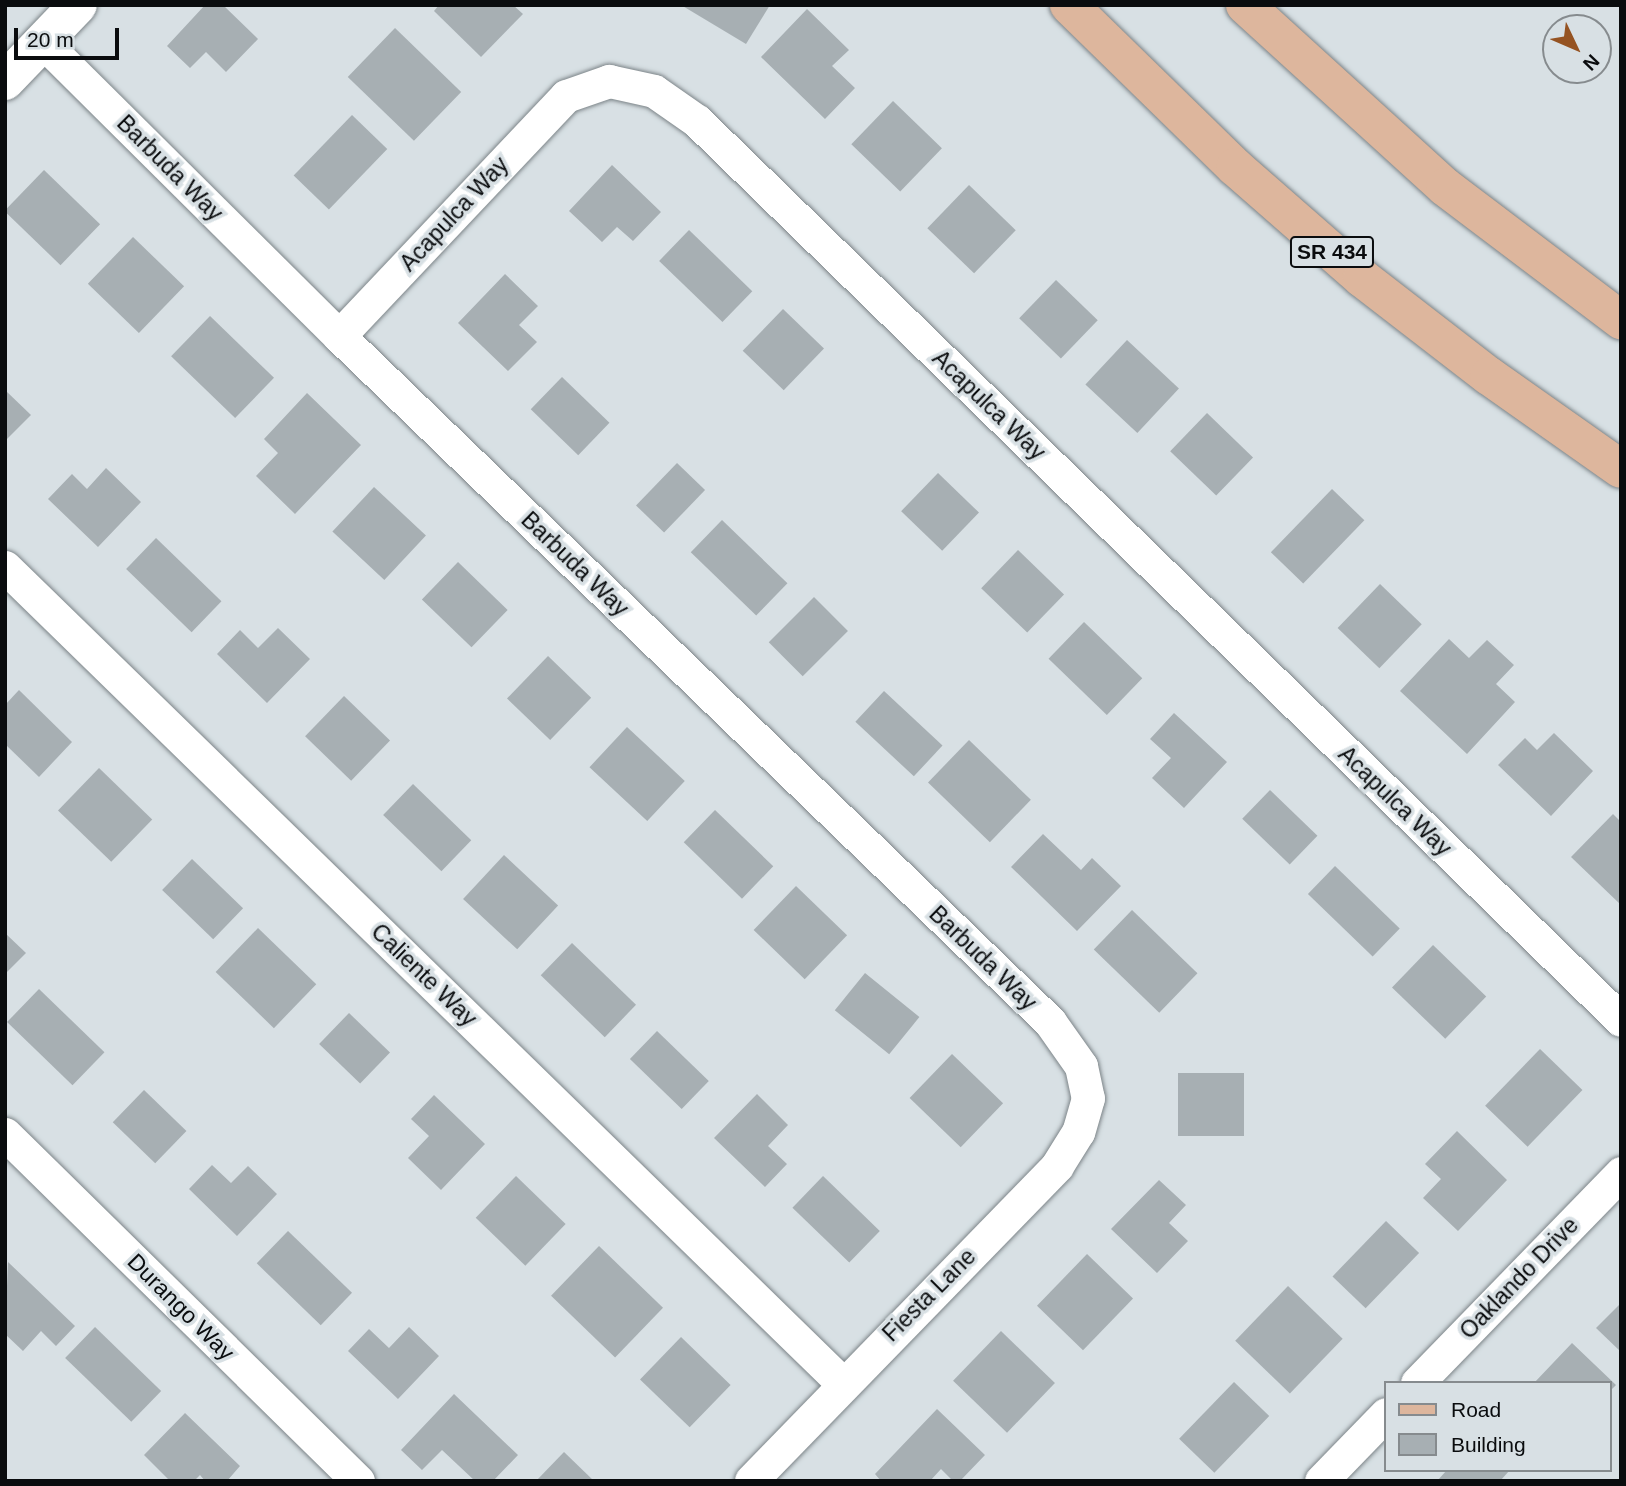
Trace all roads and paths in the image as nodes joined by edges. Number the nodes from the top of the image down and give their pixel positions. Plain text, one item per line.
1 (78, 5) edge
2 (1069, 5) edge
3 (1245, 5) edge
4 (43, 42) junction
5 (5, 81) edge
6 (1621, 320) edge
7 (339, 336) junction
8 (1621, 468) edge
9 (5, 567) edge
10 (1621, 1020) edge
11 (1088, 1098) joint
12 (5, 1134) edge
13 (1621, 1173) edge
14 (1419, 1381) edge
15 (842, 1383) junction
16 (1384, 1416) edge
17 (358, 1481) edge
18 (751, 1481) edge
19 (1321, 1481) edge

1 - 4 street
2 - 8 main road, SR 434
3 - 6 main road
4 - 5 street
4 - 7 street, Barbuda Way
7 - 10 street, Acapulca Way
7 - 11 street, Barbuda Way
9 - 15 street, Caliente Way
11 - 15 street, Fiesta Lane
12 - 17 street, Durango Way
13 - 14 street, Oaklando Drive
15 - 18 street, Fiesta Lane
16 - 19 street

